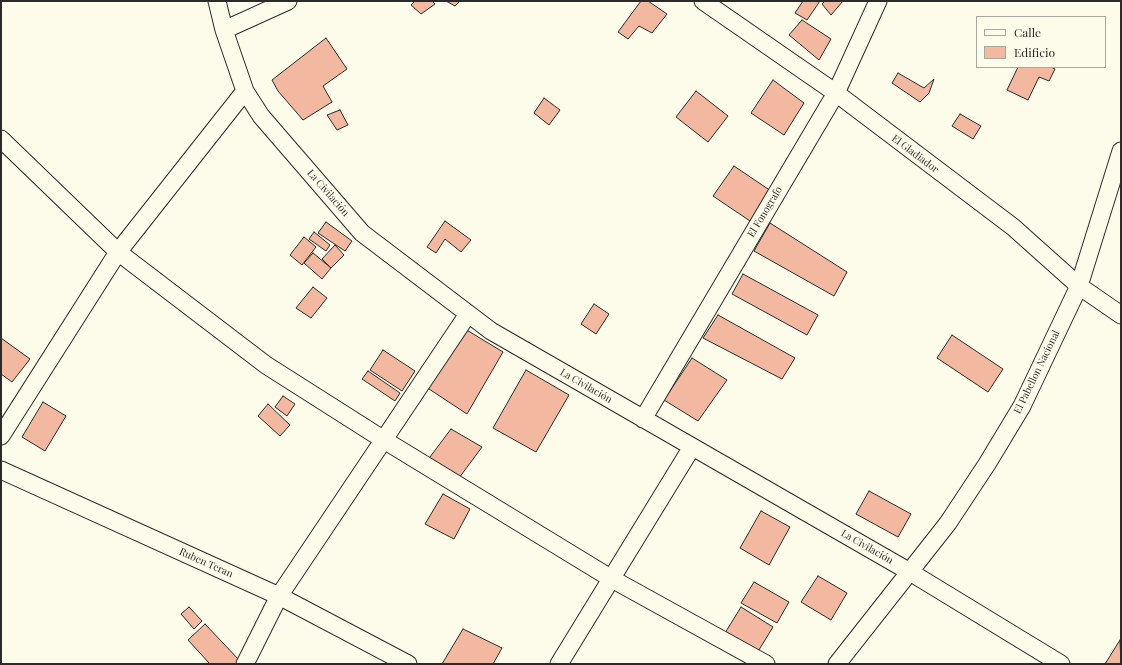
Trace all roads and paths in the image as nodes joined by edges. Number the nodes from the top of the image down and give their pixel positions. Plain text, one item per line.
1 (217, 1) edge
2 (288, 1) edge
3 (703, 1) edge
4 (878, 1) edge
5 (224, 30) junction
6 (245, 91) junction
7 (836, 93) junction
8 (1, 139) edge
9 (1121, 151) edge
10 (118, 252) junction
11 (1079, 286) junction
12 (468, 314) junction
13 (1121, 315) edge
14 (643, 418) junction
15 (1, 436) edge
16 (384, 440) junction
17 (692, 447) junction
18 (1, 470) edge
19 (910, 572) junction
20 (612, 578) junction
21 (279, 596) junction
22 (245, 664) edge
23 (408, 664) edge
24 (559, 664) edge
25 (766, 664) edge
26 (837, 664) edge
27 (1061, 664) edge

1 - 5 street, La Civilación
2 - 5 street
3 - 7 street, El Gladiador
4 - 7 street, El Fonografo
5 - 6 street, La Civilación
6 - 10 street
6 - 12 street, La Civilación
7 - 11 street, El Gladiador
7 - 14 street, El Fonografo
8 - 10 street
9 - 11 street, El Pabellon Nacional
10 - 15 street
10 - 16 street
11 - 13 street, El Gladiador
11 - 19 street, El Pabellon Nacional
12 - 14 street, La Civilación
12 - 16 street
14 - 17 street, La Civilación
16 - 20 street
16 - 21 street
17 - 19 street, La Civilación
17 - 20 street
18 - 21 street, Ruben Teran
19 - 26 street, El Pabellon Nacional
19 - 27 street, La Civilación
20 - 24 street
20 - 25 street
21 - 22 street
21 - 23 street, Ruben Teran

